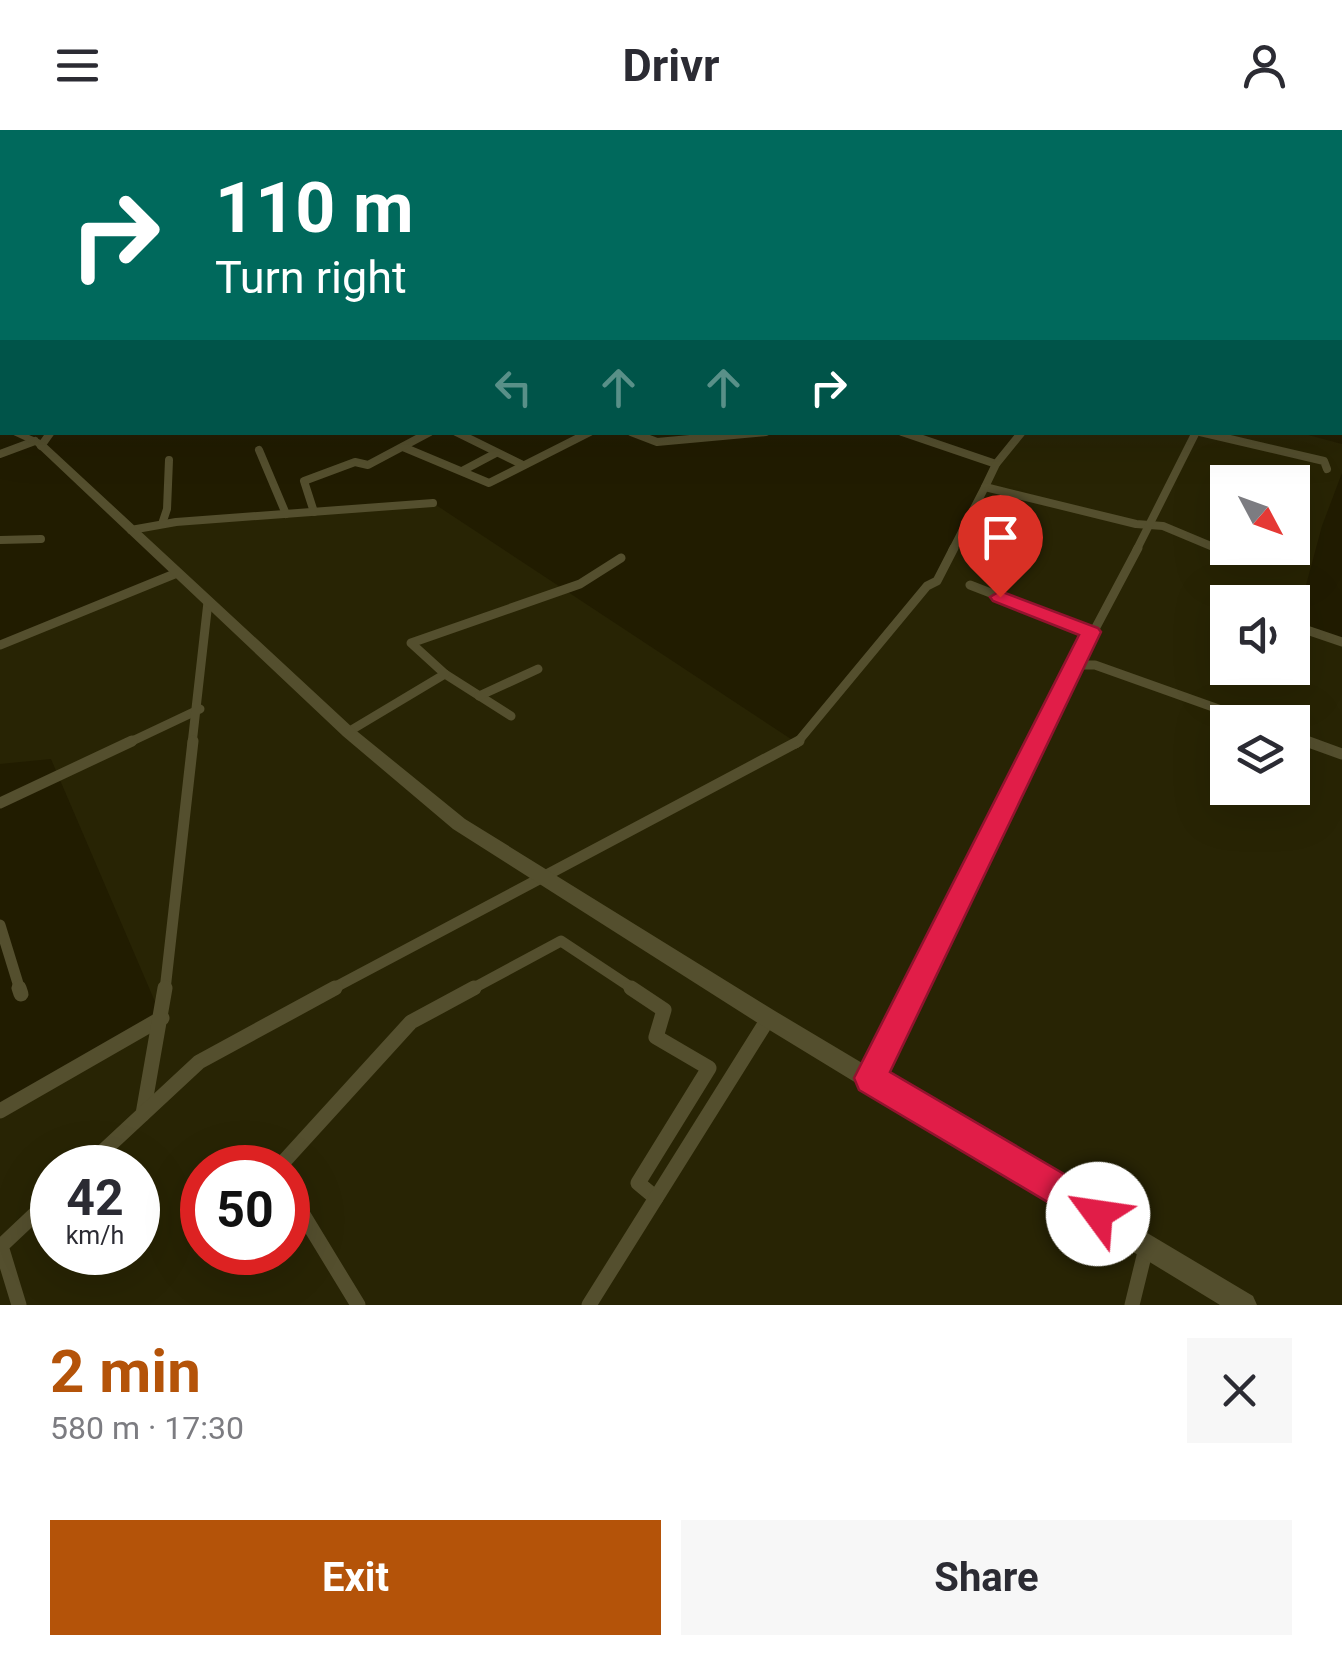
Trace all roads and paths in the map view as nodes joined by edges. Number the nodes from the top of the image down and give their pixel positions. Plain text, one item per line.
1 (425, 435) edge
2 (462, 435) edge
3 (584, 435) edge
4 (639, 435) edge
5 (733, 435) edge
6 (920, 435) edge
7 (1020, 435) edge
8 (1196, 435) edge
9 (1211, 435) edge
10 (42, 440) edge
11 (403, 447) junction
12 (259, 450) dead end
13 (496, 452) junction
14 (0, 454) edge
15 (168, 460) dead end
16 (996, 464) junction
17 (523, 465) junction
18 (1326, 468) dead end
19 (462, 471) junction
20 (985, 487) junction
21 (433, 503) dead end
22 (314, 512) junction
23 (286, 514) junction
24 (162, 524) junction
25 (1150, 524) junction
26 (131, 530) junction
27 (41, 539) dead end
28 (0, 540) edge
29 (1210, 545) edge
30 (621, 558) dead end
31 (177, 573) junction
32 (970, 585) dead end
33 (208, 602) junction
34 (1310, 631) edge
35 (1091, 632) junction
36 (1342, 642) edge
37 (0, 645) edge
38 (1074, 664) junction
39 (538, 669) dead end
40 (445, 674) junction
41 (479, 696) junction
42 (1210, 706) edge
43 (200, 709) junction
44 (511, 716) dead end
45 (348, 732) junction
46 (1310, 742) edge
47 (1342, 754) edge
48 (0, 803) edge
49 (540, 876) junction
50 (0, 925) edge
51 (20, 994) dead end
52 (162, 1018) junction
53 (768, 1018) junction
54 (870, 1078) junction
55 (0, 1112) edge
56 (142, 1115) junction
57 (110, 1145) edge
58 (299, 1145) edge
59 (656, 1198) junction
60 (30, 1219) edge
61 (310, 1226) edge
62 (1147, 1245) junction
63 (19, 1305) edge
64 (358, 1305) edge
65 (589, 1305) edge
66 (1132, 1305) edge
67 (1244, 1305) edge

1 - 11 street
2 - 13 street
3 - 17 street
4 - 5 street
6 - 16 street
7 - 16 street
8 - 25 street
9 - 18 street
10 - 14 street
10 - 26 main road
11 - 19 street
11 - 22 street
12 - 23 street
13 - 17 street
13 - 19 street
15 - 24 street
16 - 20 street
17 - 19 street
20 - 25 street
20 - 49 street
21 - 22 street
22 - 23 street
23 - 24 street
24 - 26 street
25 - 29 street
25 - 35 street
26 - 31 main road
27 - 28 street
30 - 40 street
31 - 33 main road
31 - 37 street
32 - 35 street
33 - 43 street
33 - 45 main road
34 - 36 street
35 - 38 street
38 - 42 street
38 - 54 street
39 - 41 street
40 - 41 street
40 - 45 street
41 - 44 street
43 - 48 street
43 - 52 street
45 - 49 main road
46 - 47 street
49 - 53 main road
49 - 56 street
50 - 51 street
52 - 55 street
52 - 56 street
53 - 54 main road
53 - 59 street
54 - 62 main road
56 - 57 street
58 - 59 street
59 - 65 street
60 - 63 street
61 - 64 street
62 - 66 street
62 - 67 main road

